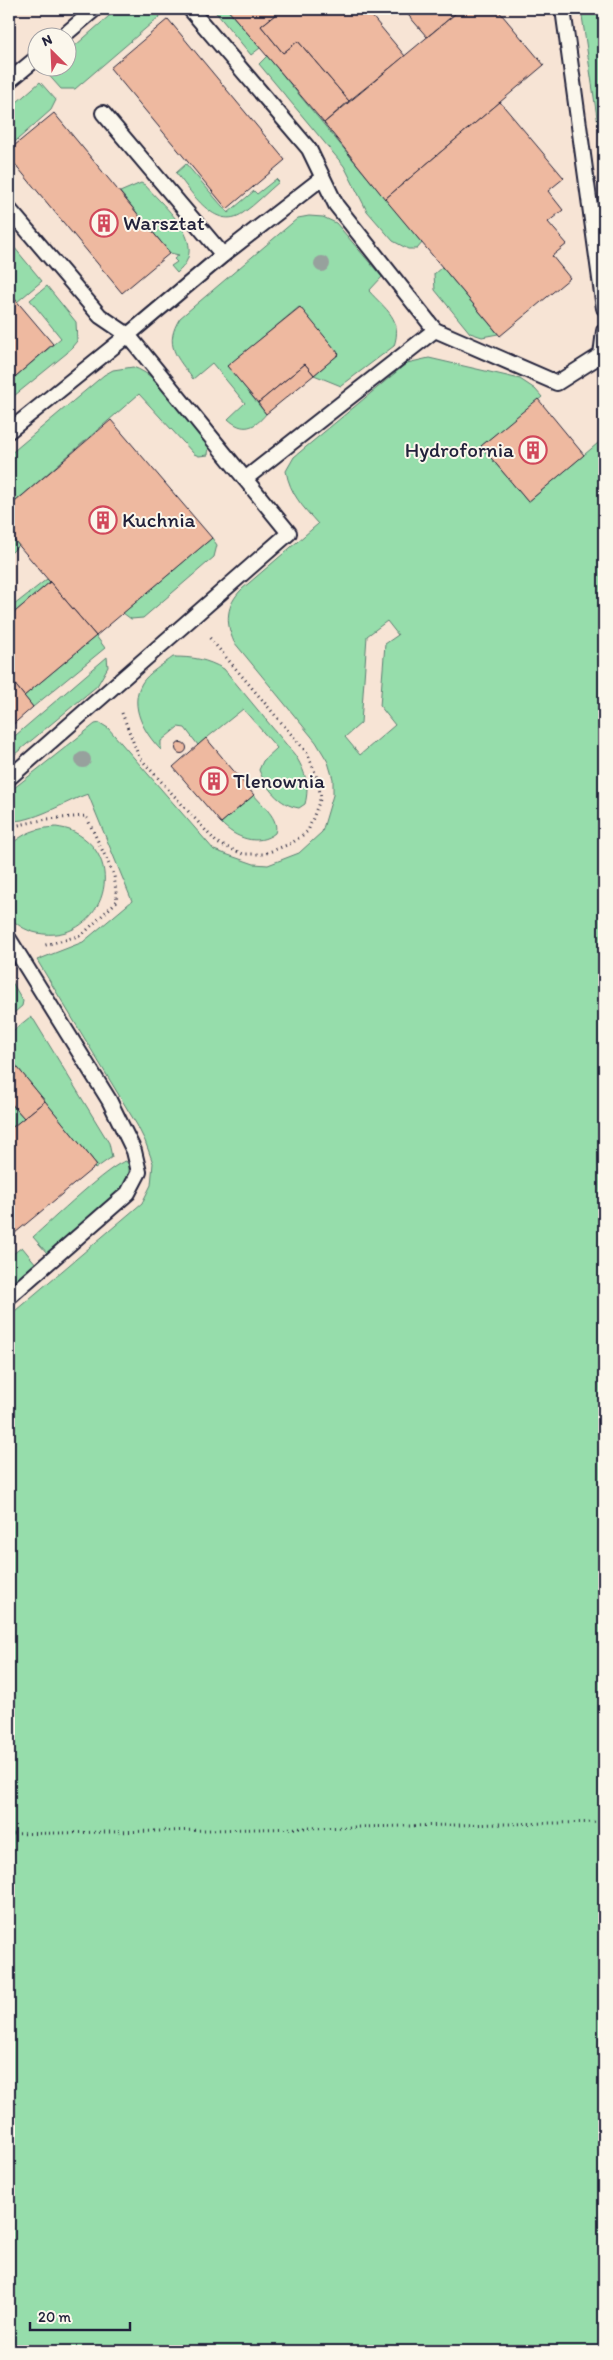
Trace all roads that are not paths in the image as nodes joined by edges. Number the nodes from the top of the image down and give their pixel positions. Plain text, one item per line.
1 (95, 9) edge
2 (190, 9) edge
3 (563, 9) edge
4 (73, 28) edge
5 (28, 65) edge
6 (9, 81) edge
7 (103, 113) dead end
8 (322, 178) junction
9 (9, 209) edge
10 (223, 255) junction
11 (604, 308) edge
12 (435, 330) junction
13 (604, 331) edge
14 (128, 335) junction
15 (9, 431) edge
16 (245, 478) junction
17 (9, 778) edge
18 (9, 939) edge
19 (9, 1297) edge

1 - 4 lane
2 - 8 lane
3 - 11 lane
5 - 6 lane
7 - 10 lane
8 - 10 lane
8 - 12 lane
9 - 14 lane
10 - 14 lane
12 - 13 lane
12 - 16 lane
14 - 15 lane
14 - 16 lane
16 - 17 lane
18 - 19 lane

